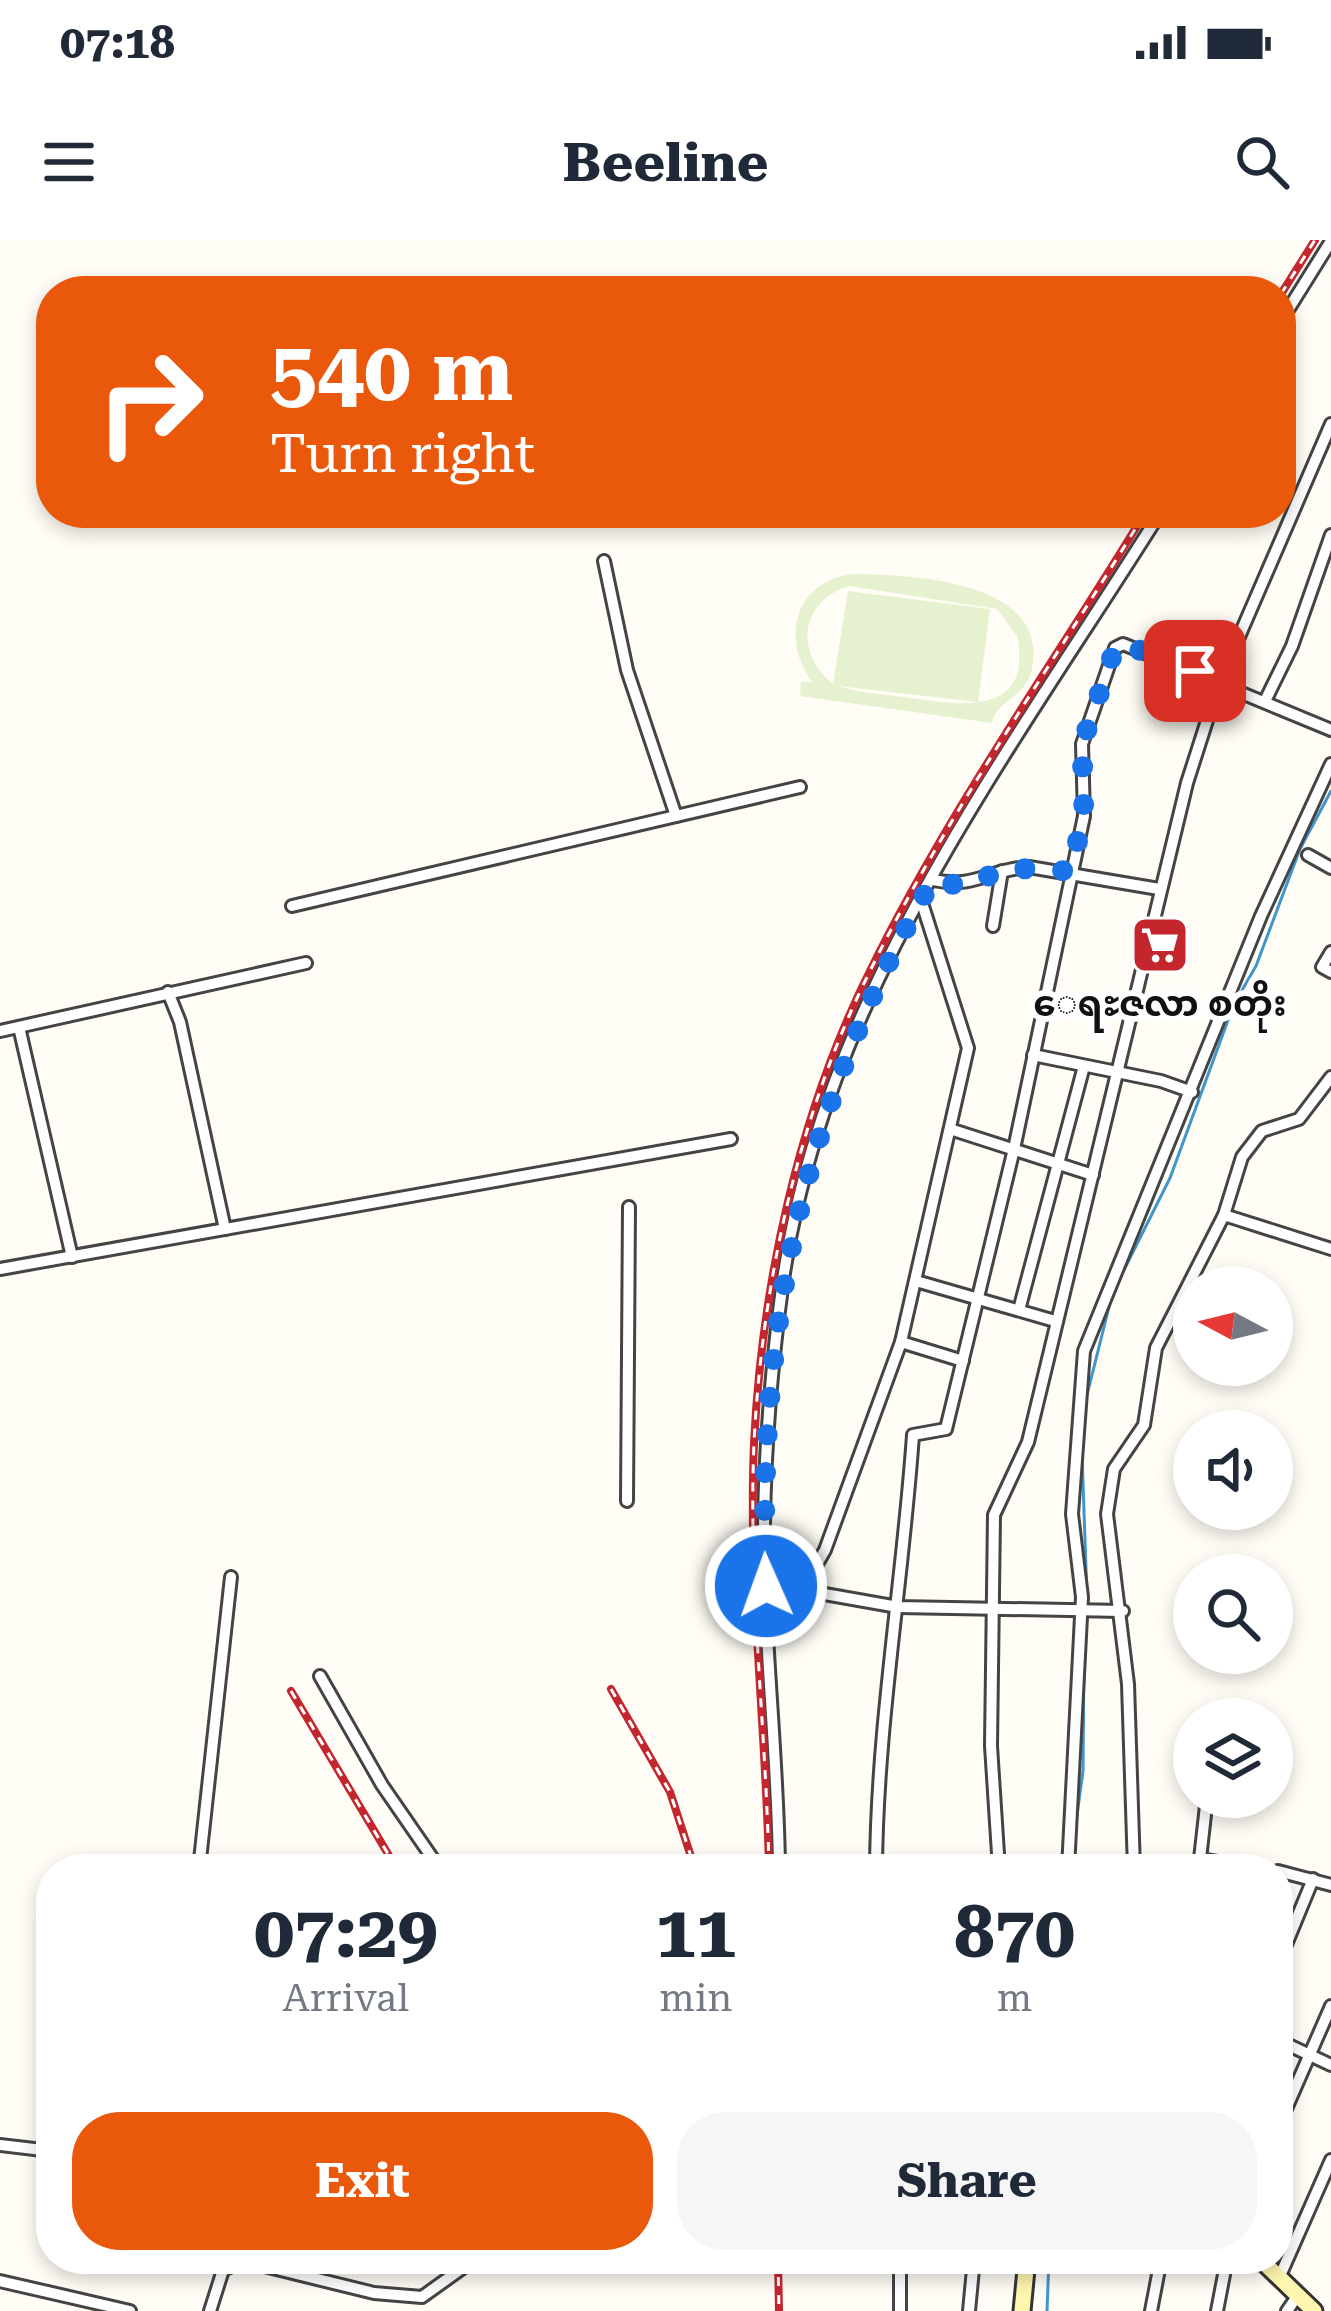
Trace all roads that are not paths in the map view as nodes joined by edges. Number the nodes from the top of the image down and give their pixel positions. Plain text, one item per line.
1 (1331, 241) edge
2 (1296, 297) edge
3 (1331, 424) edge
4 (1296, 505) edge
5 (1151, 528) edge
6 (1286, 528) edge
7 (1331, 535) edge
8 (604, 561) dead end
9 (1219, 683) junction
10 (1265, 701) junction
11 (1331, 730) edge
12 (1331, 764) edge
13 (800, 787) dead end
14 (676, 816) junction
15 (1308, 855) dead end
16 (1331, 868) edge
17 (1002, 871) junction
18 (1070, 871) junction
19 (933, 880) junction
20 (1160, 889) junction
21 (921, 900) junction
22 (292, 906) dead end
23 (993, 926) dead end
24 (1331, 952) edge
25 (305, 963) dead end
26 (1331, 972) edge
27 (168, 992) junction
28 (19, 1027) junction
29 (0, 1031) edge
30 (1034, 1055) junction
31 (1084, 1066) junction
32 (1118, 1073) junction
33 (1331, 1077) edge
34 (1192, 1092) junction
35 (952, 1130) junction
36 (731, 1139) dead end
37 (1014, 1148) junction
38 (1058, 1162) junction
39 (1093, 1175) junction
40 (629, 1207) dead end
41 (1224, 1215) junction
42 (225, 1229) junction
43 (1331, 1249) edge
44 (72, 1257) junction
45 (0, 1269) edge
46 (916, 1281) junction
47 (978, 1298) junction
48 (1019, 1310) junction
49 (1055, 1321) junction
50 (901, 1342) junction
51 (962, 1361) junction
52 (627, 1501) dead end
53 (231, 1577) dead end
54 (991, 1605) junction
55 (898, 1607) junction
56 (1081, 1608) junction
57 (1121, 1610) junction
58 (320, 1676) dead end
59 (1205, 1818) edge
60 (201, 1854) edge
61 (430, 1854) edge
62 (778, 1854) edge
63 (876, 1854) edge
64 (999, 1854) edge
65 (1070, 1854) edge
66 (1133, 1854) edge
67 (1201, 1854) edge
68 (1293, 1875) edge
69 (1313, 1880) junction
70 (1331, 1885) edge
71 (1293, 1928) edge
72 (1331, 2006) edge
73 (1293, 2048) edge
74 (1310, 2056) junction
75 (1331, 2066) edge
76 (1293, 2094) edge
77 (0, 2145) edge
78 (36, 2149) edge
79 (1331, 2159) edge
80 (1293, 2246) edge
81 (222, 2274) edge
82 (288, 2274) edge
83 (457, 2274) edge
84 (900, 2274) edge
85 (971, 2274) edge
86 (1026, 2274) edge
87 (1158, 2274) edge
88 (1224, 2274) edge
89 (1275, 2274) edge
90 (1281, 2274) edge
91 (1279, 2278) junction
92 (0, 2281) edge
93 (1298, 2295) junction
94 (59, 2296) junction
95 (422, 2304) edge
96 (56, 2311) edge
97 (130, 2311) edge
98 (210, 2311) edge
99 (900, 2311) edge
100 (969, 2311) edge
101 (1022, 2311) edge
102 (1151, 2311) edge
103 (1217, 2311) edge
104 (1287, 2311) edge
105 (1314, 2311) edge

1 - 2 street
3 - 4 street
5 - 19 street
6 - 9 street
7 - 10 street
8 - 14 street
9 - 10 street
9 - 18 street
9 - 20 street
10 - 11 street
12 - 34 street
13 - 14 street
14 - 22 street
15 - 16 street
17 - 18 street
17 - 19 street
17 - 23 street
18 - 20 street
18 - 30 street
19 - 21 street
20 - 32 street
21 - 35 street
21 - 62 street
24 - 26 street
25 - 27 street
27 - 28 street
27 - 42 street
28 - 29 street
28 - 44 street
30 - 31 street
30 - 37 street
31 - 32 street
31 - 38 street
32 - 34 street
32 - 39 street
33 - 41 street
34 - 56 street
35 - 37 street
35 - 46 street
36 - 42 street
37 - 38 street
37 - 47 street
38 - 39 street
38 - 48 street
39 - 49 street
40 - 52 street
41 - 43 street
41 - 57 street
42 - 44 street
44 - 45 street
46 - 47 street
46 - 50 street
47 - 48 street
47 - 51 street
48 - 49 street
49 - 54 street
50 - 51 street
50 - 55 street
51 - 55 street
53 - 60 street
54 - 55 street
54 - 56 street
54 - 64 street
55 - 63 street
56 - 57 street
56 - 65 street
57 - 66 street
58 - 61 street
59 - 67 street
68 - 69 street
69 - 70 street
69 - 71 street
72 - 74 street
73 - 74 street
74 - 75 street
74 - 76 street
77 - 78 street
79 - 80 street
81 - 98 street
82 - 95 street
83 - 95 street
84 - 99 street
85 - 100 street
86 - 101 street
87 - 102 street
88 - 103 street
89 - 91 street
90 - 91 street
91 - 93 street
92 - 94 street
93 - 104 street
93 - 105 street
94 - 96 street
94 - 97 street

